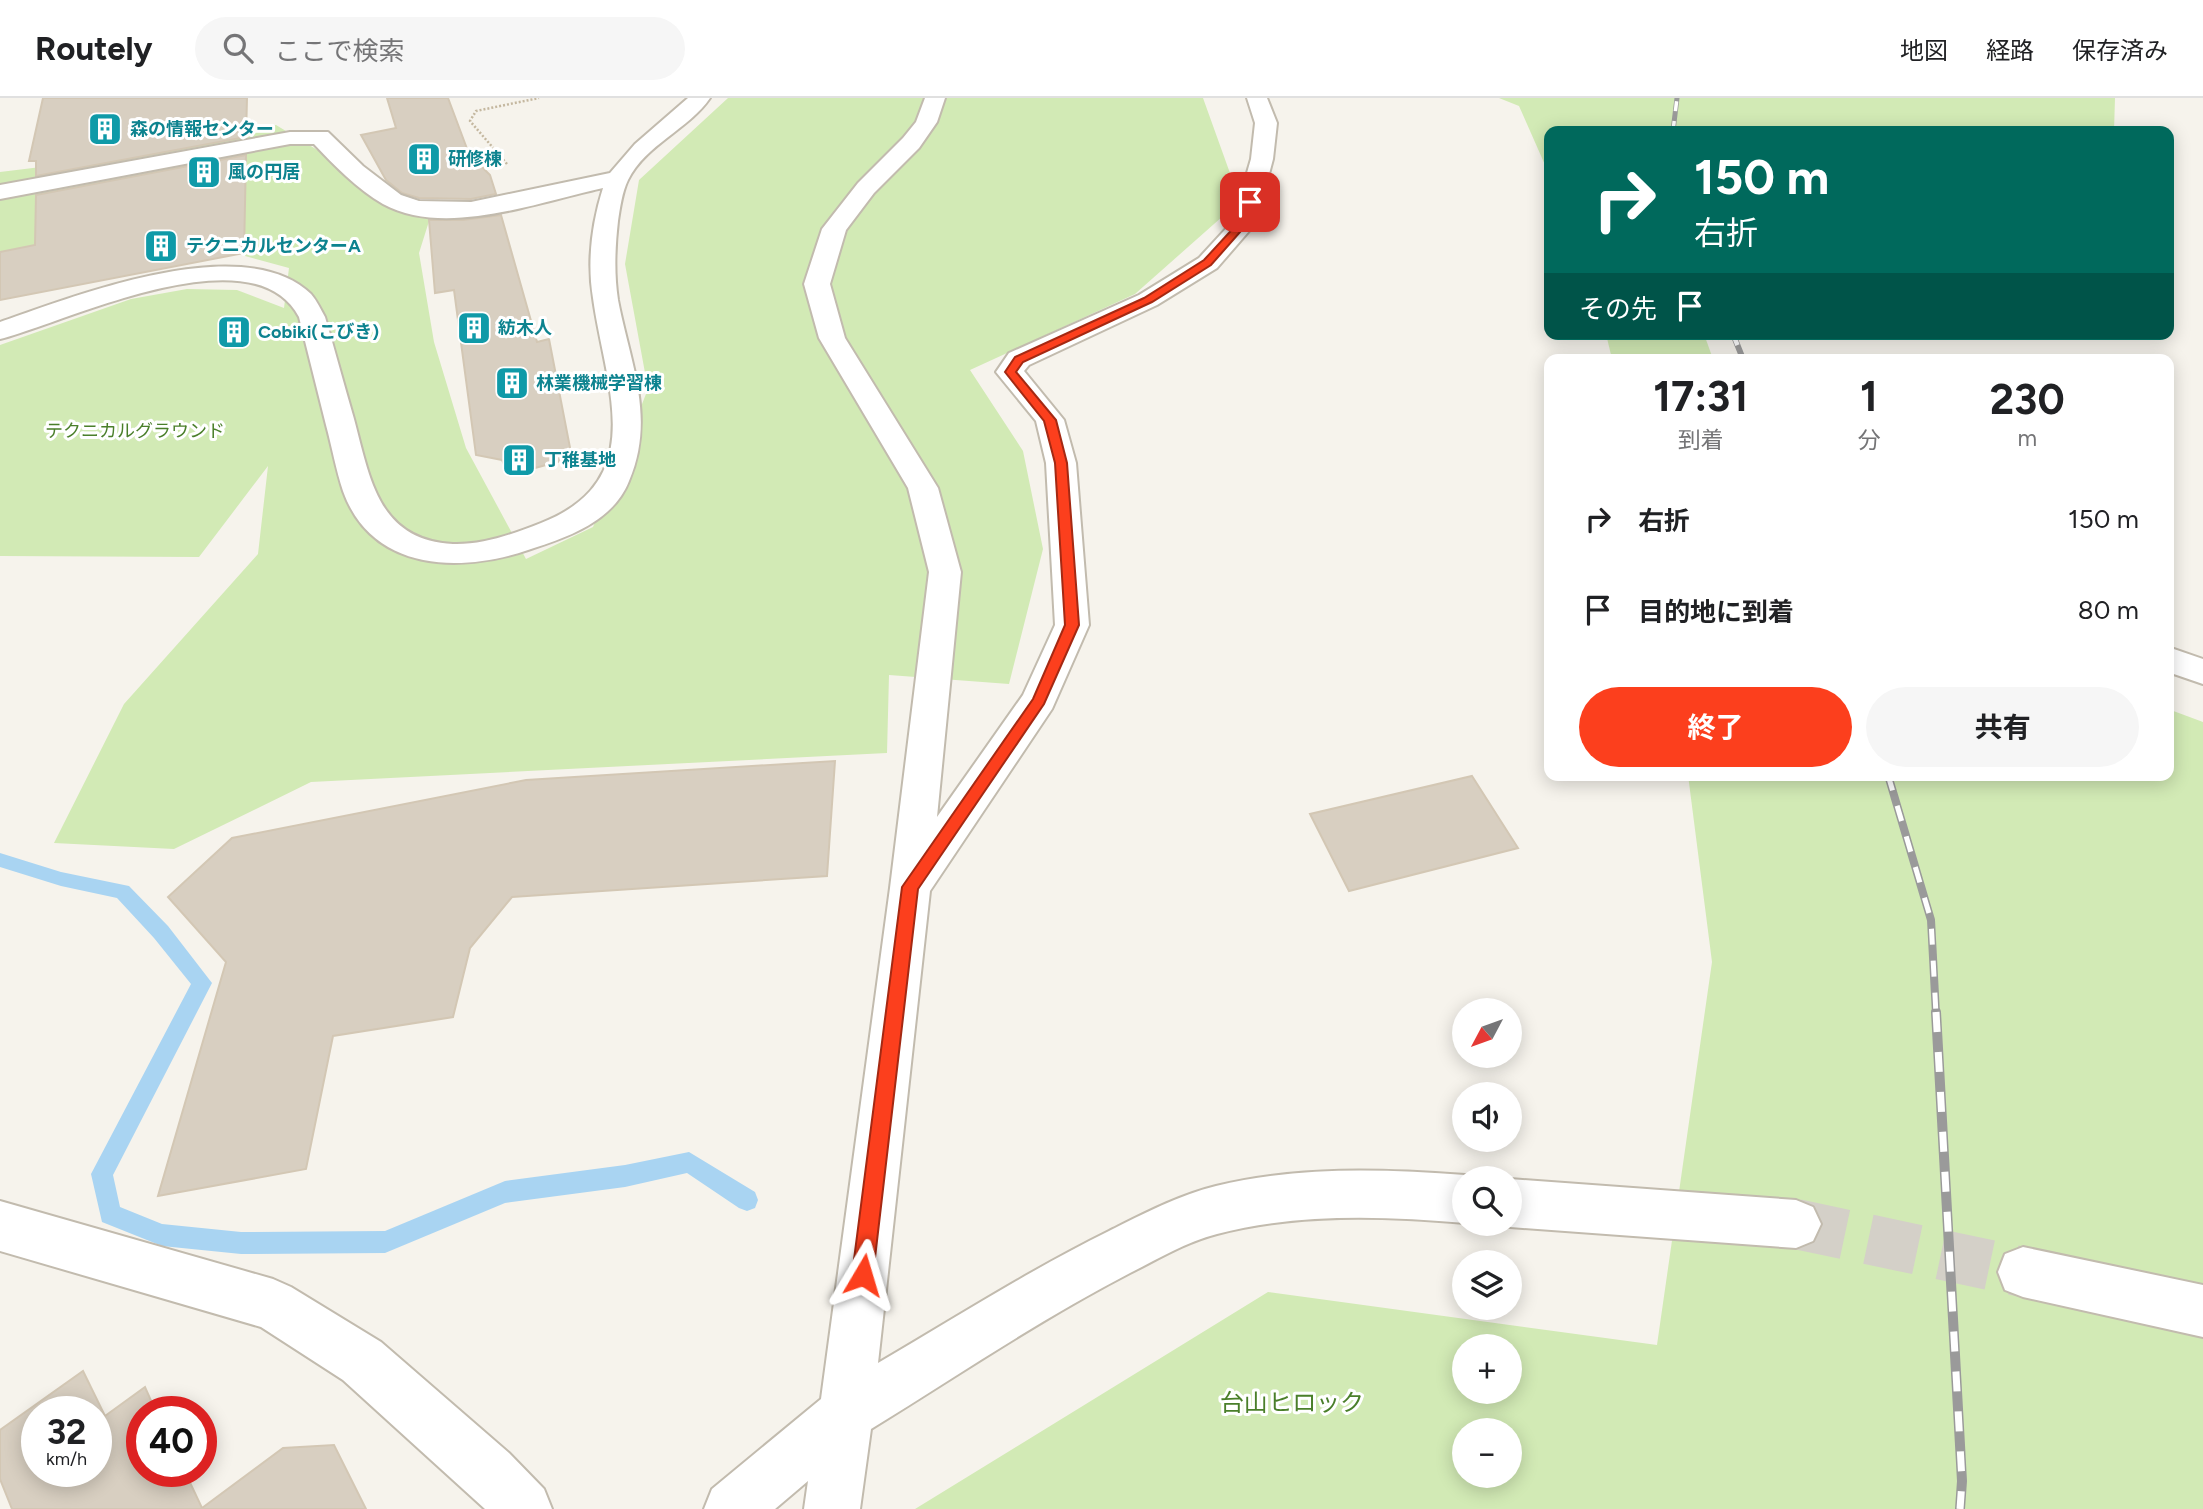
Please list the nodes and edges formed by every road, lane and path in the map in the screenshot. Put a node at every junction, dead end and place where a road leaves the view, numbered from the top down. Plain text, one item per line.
1 (539, 98) edge
2 (700, 98) edge
3 (934, 98) edge
4 (1257, 98) edge
5 (617, 178) junction
6 (0, 192) edge
7 (526, 198) junction
8 (0, 331) edge
9 (2174, 661) edge
10 (2203, 672) edge
11 (910, 887) junction
12 (1452, 1198) edge
13 (1522, 1204) edge
14 (1796, 1224) tunnel mouth
15 (0, 1226) edge
16 (2023, 1272) tunnel mouth
17 (2203, 1311) edge
18 (846, 1413) junction
19 (524, 1509) edge
20 (732, 1509) edge
21 (832, 1509) edge

1 - 7 path
2 - 5 street
3 - 11 street
4 - 11 street
5 - 7 street
5 - 8 street
6 - 7 street
9 - 10 street
11 - 18 street
12 - 18 street
13 - 14 street
15 - 19 street
16 - 17 street
18 - 20 street
18 - 21 street

